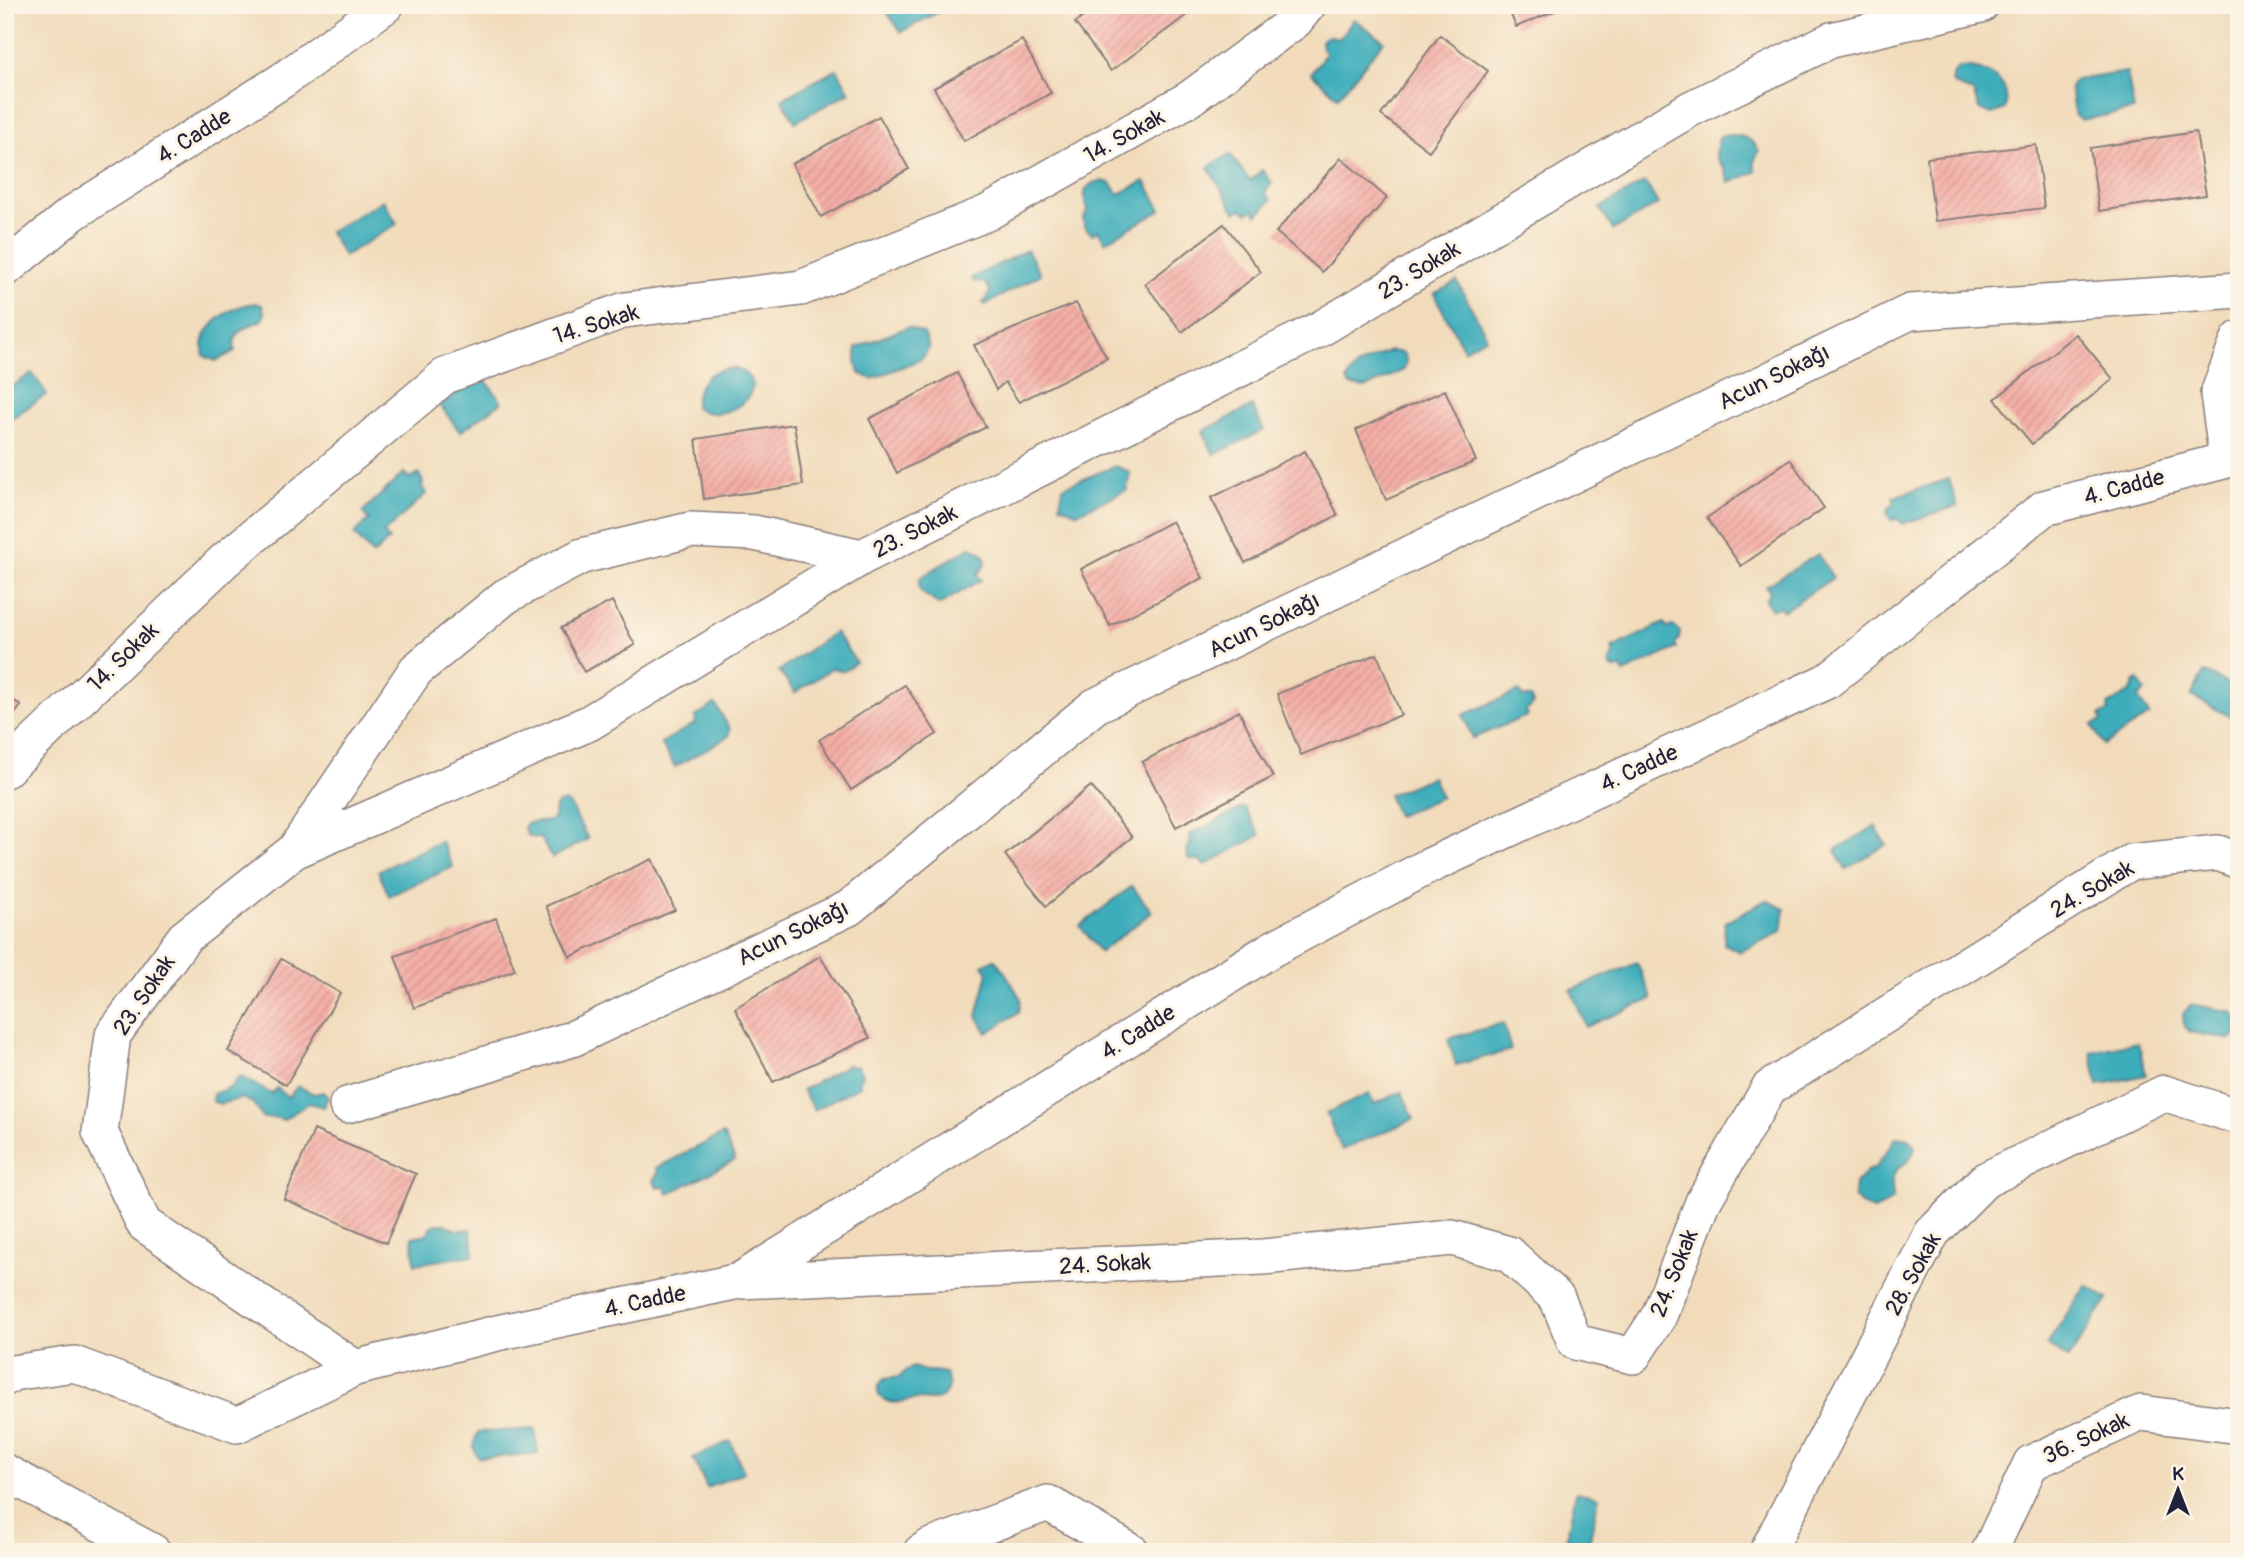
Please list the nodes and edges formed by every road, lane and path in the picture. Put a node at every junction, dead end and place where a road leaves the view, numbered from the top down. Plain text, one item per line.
1 (386, 5) edge
2 (1308, 5) edge
3 (1981, 5) edge
4 (5, 269) edge
5 (2239, 290) edge
6 (2239, 339) edge
7 (2235, 466) edge
8 (862, 557) junction
9 (5, 770) edge
10 (294, 851) junction
11 (2239, 861) edge
12 (347, 1105) dead end
13 (2239, 1117) edge
14 (739, 1281) junction
15 (355, 1368) junction
16 (5, 1378) edge
17 (2239, 1426) edge
18 (5, 1472) edge
19 (153, 1552) edge
20 (921, 1552) edge
21 (1132, 1552) edge
22 (1767, 1552) edge
23 (1989, 1552) edge

1 - 4 street, 4. Cadde
2 - 9 street, 14. Sokak
3 - 8 street, 23. Sokak
5 - 12 street, Acun Sokağı
6 - 7 street
7 - 14 street, 4. Cadde
8 - 10 street, 23. Sokak
8 - 10 street, 23. Sokak
10 - 15 street, 23. Sokak
11 - 14 street, 24. Sokak
13 - 22 street, 28. Sokak
14 - 15 street, 4. Cadde
15 - 16 street, 4. Cadde
17 - 23 street, 36. Sokak
18 - 19 street
20 - 21 street

